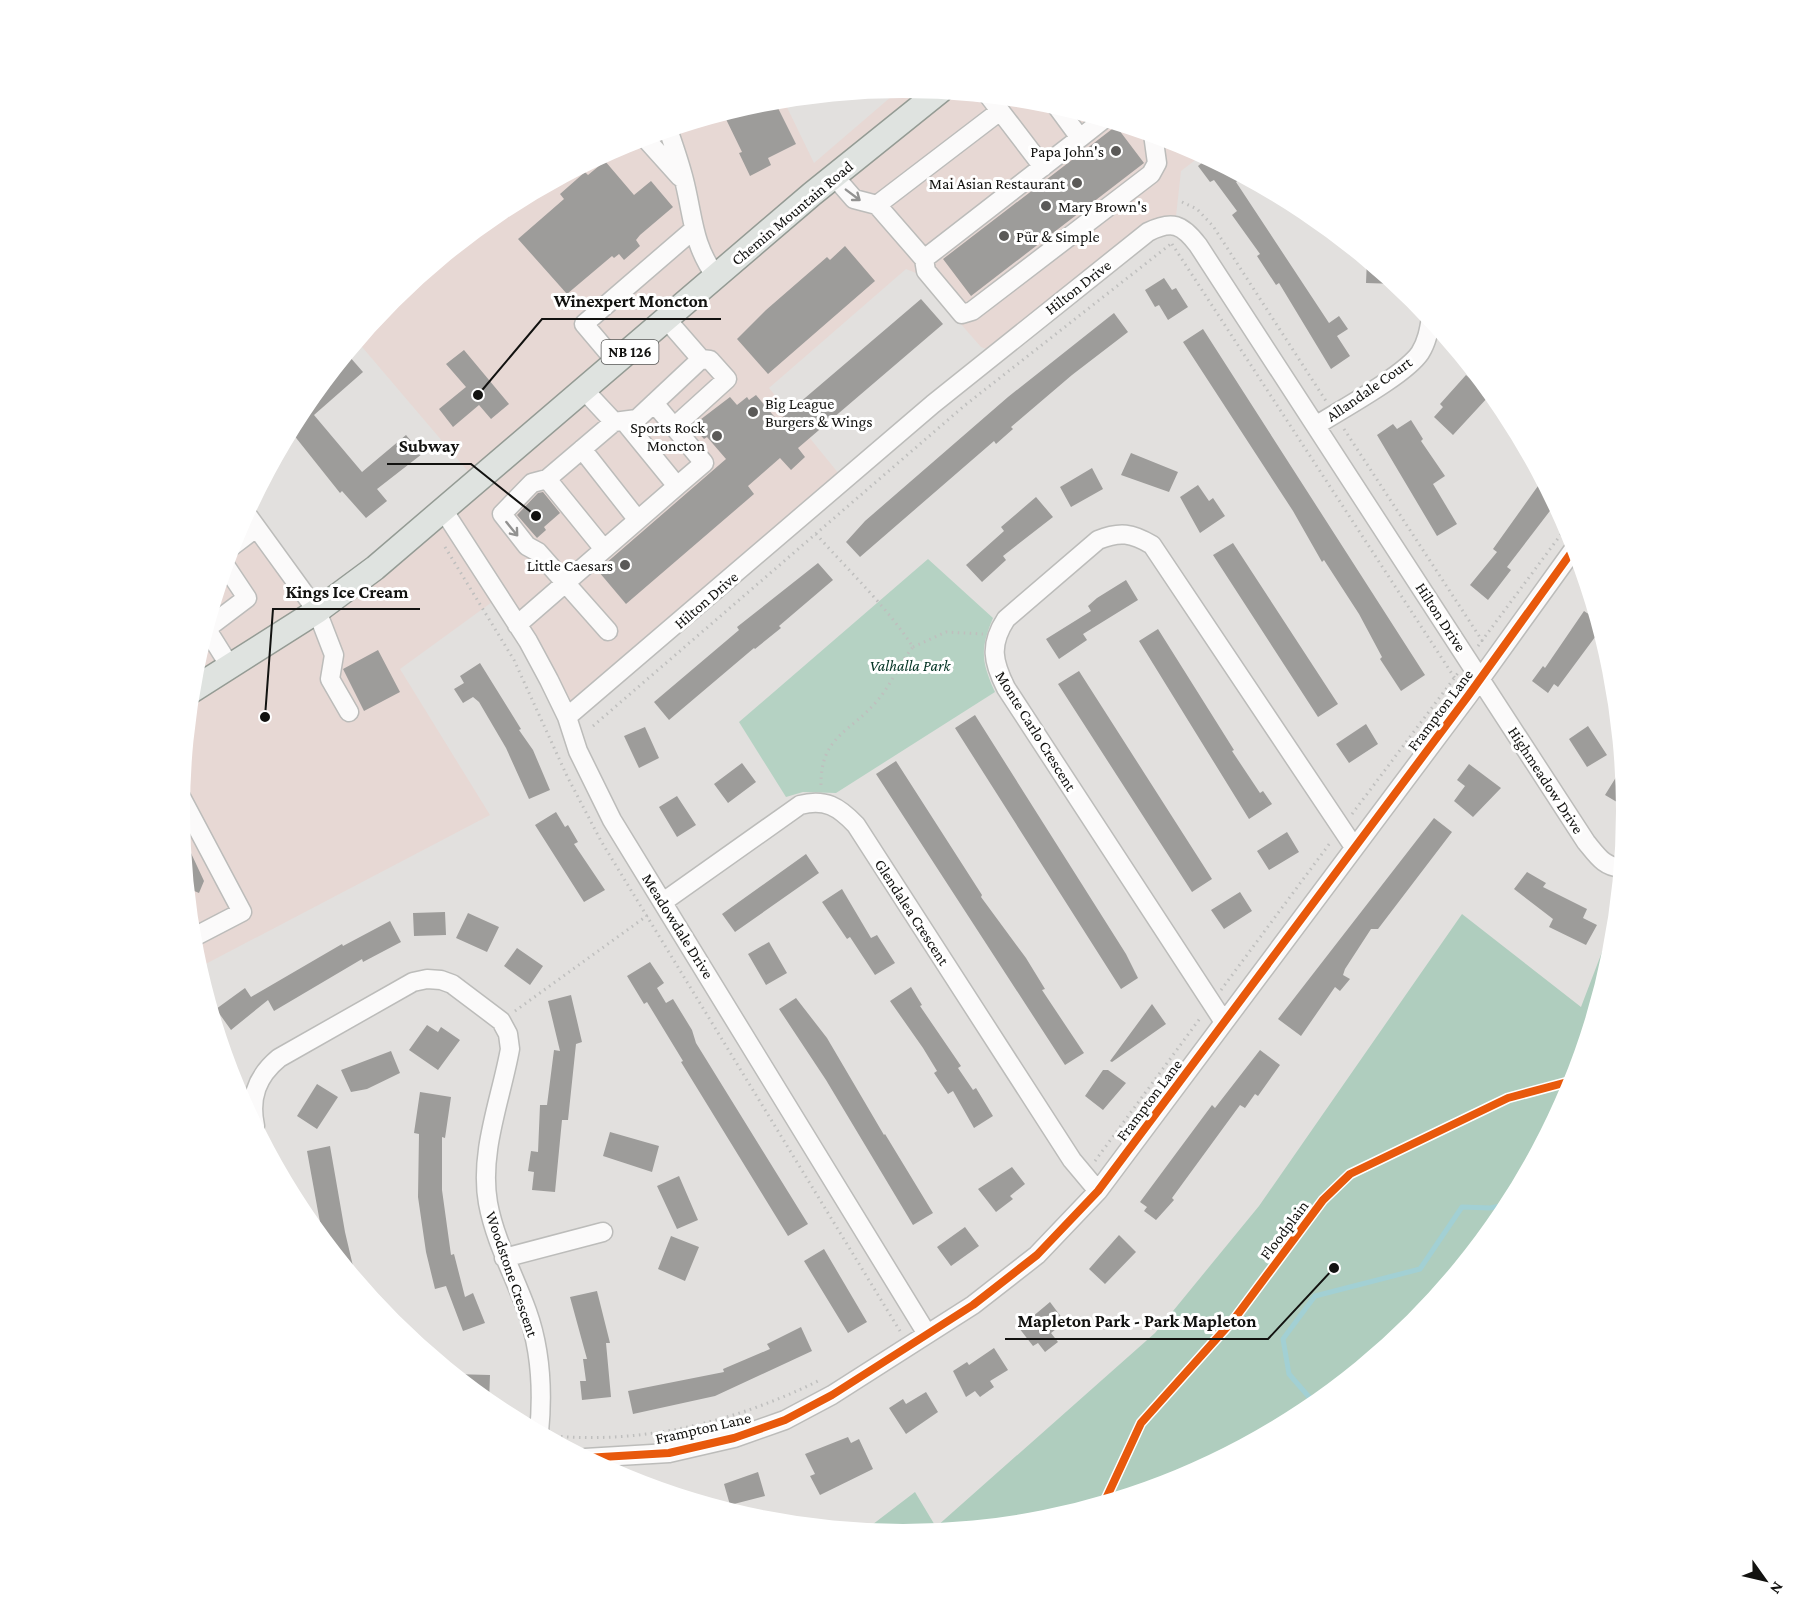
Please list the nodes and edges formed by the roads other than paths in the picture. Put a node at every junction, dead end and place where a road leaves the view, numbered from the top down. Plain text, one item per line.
1 (931, 99) edge
2 (995, 104) edge
3 (1000, 111) junction
4 (1064, 116) edge
5 (1097, 125) edge
6 (670, 136) edge
7 (1080, 138) junction
8 (1154, 143) edge
9 (650, 144) edge
10 (1043, 166) junction
11 (834, 176) junction
12 (685, 182) junction
13 (877, 205) junction
14 (693, 230) junction
15 (924, 260) junction
16 (716, 277) junction
17 (668, 320) junction
18 (1429, 329) edge
19 (701, 359) junction
20 (617, 363) junction
21 (585, 390) junction
22 (654, 403) junction
23 (619, 421) junction
24 (1317, 425) junction
25 (674, 427) junction
26 (582, 449) junction
27 (547, 479) junction
28 (677, 486) junction
29 (444, 511) junction
30 (638, 519) junction
31 (252, 521) edge
32 (603, 548) junction
33 (1569, 555) edge
34 (231, 574) edge
35 (564, 583) junction
36 (317, 610) junction
37 (216, 621) edge
38 (518, 625) junction
39 (608, 631) dead end
40 (212, 637) edge
41 (231, 668) junction
42 (1481, 679) junction
43 (202, 685) edge
44 (349, 712) dead end
45 (567, 717) junction
46 (190, 814) edge
47 (1354, 848) junction
48 (1614, 868) edge
49 (663, 902) junction
50 (201, 933) edge
51 (1224, 1022) junction
52 (254, 1104) edge
53 (1098, 1191) junction
54 (603, 1232) dead end
55 (504, 1258) junction
56 (923, 1327) junction
57 (543, 1427) edge
58 (601, 1457) edge

1 - 11 main road, Chemin Mountain Road / NB 126
2 - 3 street
3 - 10 street
3 - 13 street
4 - 7 street
5 - 7 street
6 - 12 street
7 - 10 street
8 - 15 street
9 - 12 street
10 - 15 street
11 -> 13 street
11 - 16 main road, Chemin Mountain Road / NB 126
12 - 14 street
13 - 15 street
14 - 16 street
14 - 20 street
16 - 17 main road, Chemin Mountain Road / NB 126
17 - 19 street
17 - 20 main road, Chemin Mountain Road / NB 126
18 - 24 street, Allandale Court
19 - 22 street
19 - 25 street
20 - 21 main road, Chemin Mountain Road / NB 126
21 - 23 street
21 - 29 main road, Chemin Mountain Road / NB 126
22 - 23 street
22 - 25 street
23 - 26 street
23 - 28 street
24 - 42 street, Hilton Drive
24 - 45 street, Hilton Drive
25 - 28 street
26 - 27 street
26 - 30 street
27 - 32 street
27 -> 35 street
28 - 30 street
29 - 36 main road, Chemin Mountain Road / NB 126
29 - 38 street, Meadowdale Drive
30 - 32 street
31 - 36 street
32 - 35 street
33 - 42 street, Frampton Lane
34 - 37 street
35 - 38 street
35 - 39 street
36 - 41 main road, Chemin Mountain Road / NB 126
36 - 44 street
38 - 45 street, Meadowdale Drive
40 - 41 street
41 - 43 main road, Chemin Mountain Road / NB 126
42 - 47 street, Frampton Lane
42 - 48 street, Highmeadow Drive
45 - 49 street, Meadowdale Drive
46 - 50 street
47 - 51 street, Frampton Lane
47 - 51 street, Monte Carlo Crescent
49 - 53 street, Glendalea Crescent
49 - 56 street, Meadowdale Drive
51 - 53 street, Frampton Lane
52 - 55 street, Woodstone Crescent
53 - 56 street, Frampton Lane
54 - 55 street
55 - 57 street, Woodstone Crescent
56 - 58 street, Frampton Lane

